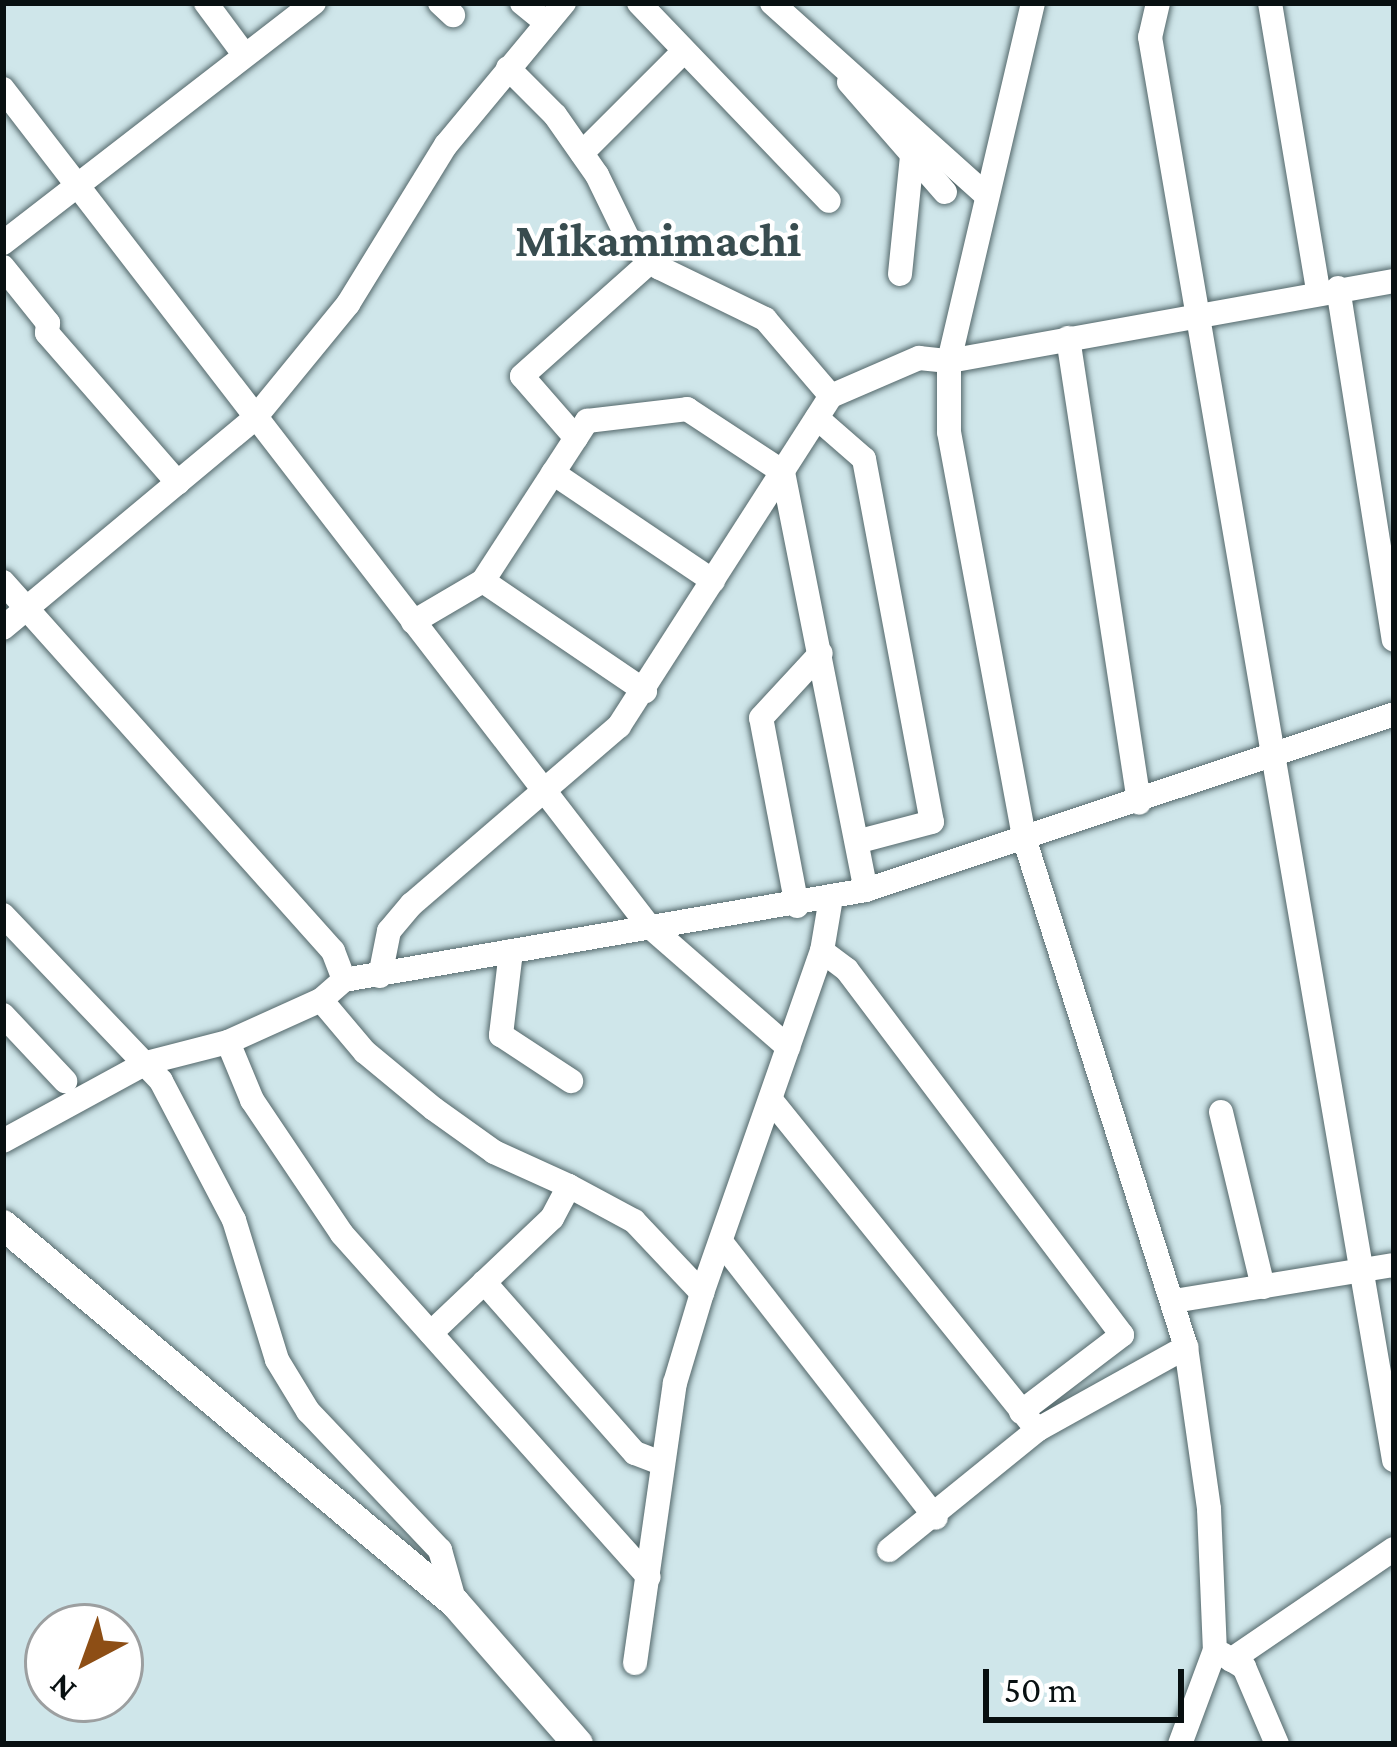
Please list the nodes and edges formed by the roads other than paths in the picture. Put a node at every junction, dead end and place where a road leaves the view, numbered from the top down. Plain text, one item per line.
1 (206, 3) edge
2 (314, 3) edge
3 (522, 3) edge
4 (639, 3) edge
5 (772, 3) edge
6 (1033, 3) edge
7 (1158, 3) edge
8 (1270, 3) edge
9 (555, 13) edge
10 (684, 51) junction
11 (243, 52) junction
12 (508, 68) junction
13 (848, 70) junction
14 (3, 89) edge
15 (582, 153) junction
16 (912, 155) junction
17 (75, 183) junction
18 (945, 192) dead end
19 (986, 196) junction
20 (829, 202) dead end
21 (3, 243) edge
22 (651, 261) junction
23 (3, 266) edge
24 (900, 274) dead end
25 (1394, 281) edge
26 (1328, 290) junction
27 (1203, 314) junction
28 (1068, 338) junction
29 (949, 361) junction
30 (824, 407) junction
31 (254, 419) junction
32 (576, 438) junction
33 (783, 472) junction
34 (553, 473) junction
35 (178, 483) junction
36 (482, 580) junction
37 (713, 581) junction
38 (3, 582) edge
39 (26, 609) junction
40 (413, 622) junction
41 (3, 628) edge
42 (1394, 640) edge
43 (820, 653) junction
44 (645, 691) junction
45 (1394, 715) edge
46 (1273, 758) junction
47 (542, 789) junction
48 (1138, 803) junction
49 (860, 841) junction
50 (1025, 841) junction
51 (866, 890) junction
52 (831, 898) junction
53 (797, 905) junction
54 (3, 915) edge
55 (649, 925) junction
56 (511, 950) junction
57 (822, 951) junction
58 (380, 976) junction
59 (344, 980) junction
60 (321, 1000) junction
61 (3, 1016) edge
62 (228, 1042) junction
63 (788, 1047) junction
64 (146, 1063) junction
65 (65, 1081) dead end
66 (572, 1081) dead end
67 (771, 1100) junction
68 (1221, 1112) dead end
69 (3, 1141) edge
70 (569, 1186) junction
71 (3, 1225) edge
72 (722, 1243) junction
73 (1394, 1265) edge
74 (1360, 1270) junction
75 (484, 1282) junction
76 (1263, 1287) junction
77 (702, 1293) junction
78 (1174, 1301) junction
79 (430, 1333) junction
80 (1186, 1347) junction
81 (1029, 1421) junction
82 (1394, 1460) edge
83 (663, 1464) junction
84 (936, 1518) junction
85 (1394, 1549) edge
86 (889, 1550) dead end
87 (649, 1577) junction
88 (455, 1603) junction
89 (1223, 1655) junction
90 (635, 1664) dead end
91 (578, 1744) edge
92 (1180, 1744) edge
93 (1277, 1744) edge

1 - 11 street
2 - 11 street
3 - 9 street
4 - 10 street
5 - 13 street
6 - 19 street
7 - 27 street
8 - 26 street
9 - 12 street
10 - 15 street
10 - 20 street
11 - 17 street
12 - 15 street
12 - 31 street
13 - 16 street
13 - 19 street
14 - 17 street
15 - 22 street
16 - 18 street
16 - 24 street
17 - 21 street
17 - 31 street
19 - 29 street
22 - 30 street
22 - 32 street
23 - 35 street
25 - 26 street
26 - 27 street
26 - 42 street
27 - 28 street
27 - 46 street
28 - 29 street
28 - 48 street
29 - 30 street
29 - 50 street
30 - 33 street
30 - 49 street
31 - 35 street
31 - 40 street
32 - 33 street
32 - 34 street
33 - 37 street
33 - 43 street
34 - 36 street
34 - 37 street
35 - 39 street
36 - 40 street
36 - 44 street
37 - 44 street
38 - 39 street
39 - 41 street
39 - 59 street
40 - 47 street
43 - 49 street
43 - 53 street
44 - 47 street
45 - 46 street
46 - 48 street
46 - 74 street
47 - 55 street
47 - 58 street
48 - 50 street
49 - 51 street
50 - 51 street
50 - 78 street
51 - 52 street
52 - 53 street
52 - 57 street
53 - 55 street
54 - 64 street
55 - 56 street
55 - 63 street
56 - 58 street
56 - 66 street
57 - 63 street
57 - 81 street
58 - 59 street
59 - 60 street
60 - 62 street
60 - 70 street
61 - 65 street
62 - 64 street
62 - 79 street
63 - 67 street
64 - 69 street
64 - 88 street
67 - 72 street
67 - 81 street
68 - 76 street
70 - 75 street
70 - 77 street
71 - 88 street
72 - 77 street
72 - 84 street
73 - 74 street
74 - 76 street
74 - 82 street
75 - 79 street
75 - 83 street
76 - 78 street
77 - 83 street
78 - 80 street
79 - 87 street
80 - 81 street
80 - 89 street
81 - 84 street
83 - 87 street
84 - 86 street
85 - 89 street
87 - 90 street
88 - 91 street
89 - 92 street
89 - 93 street

